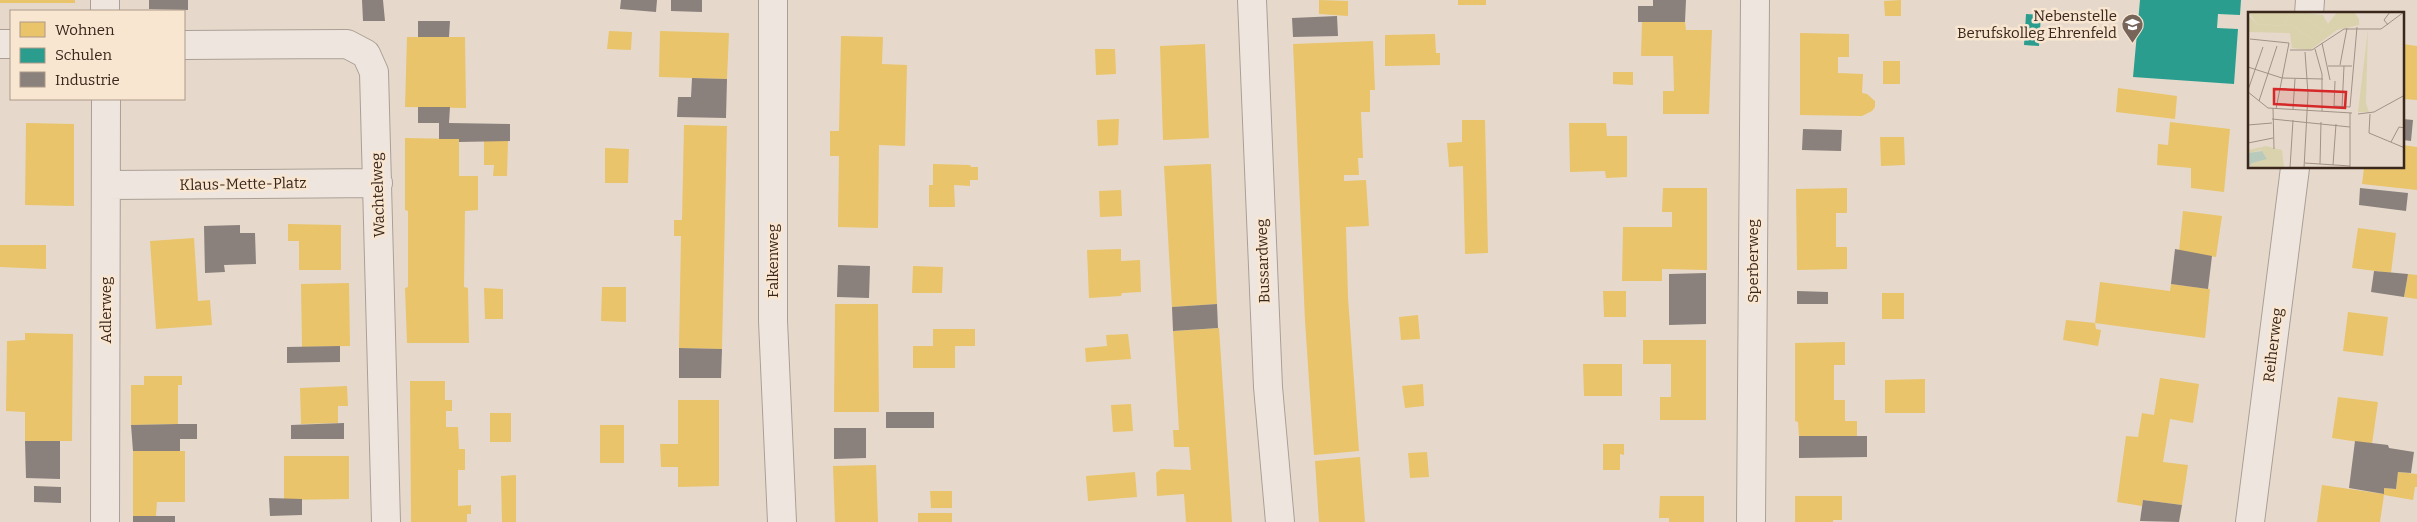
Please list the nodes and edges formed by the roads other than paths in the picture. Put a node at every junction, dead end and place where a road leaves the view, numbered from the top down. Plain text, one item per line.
1 (773, 0) edge
2 (1252, 0) edge
3 (1755, 0) edge
4 (185, 45) edge
5 (106, 100) edge
6 (2295, 169) edge
7 (378, 183) junction
8 (107, 185) junction
9 (105, 522) edge
10 (386, 522) edge
11 (782, 522) edge
12 (1280, 522) edge
13 (1751, 522) edge
14 (2250, 522) edge

1 - 11 street, Falkenweg
2 - 12 street, Bussardweg
3 - 13 street, Sperberweg
4 - 7 street, Wachtelweg
5 - 8 street, Adlerweg
6 - 14 street, Reiherweg
7 - 8 street, Klaus-Mette-Platz
7 - 10 street, Wachtelweg
8 - 9 street, Adlerweg

